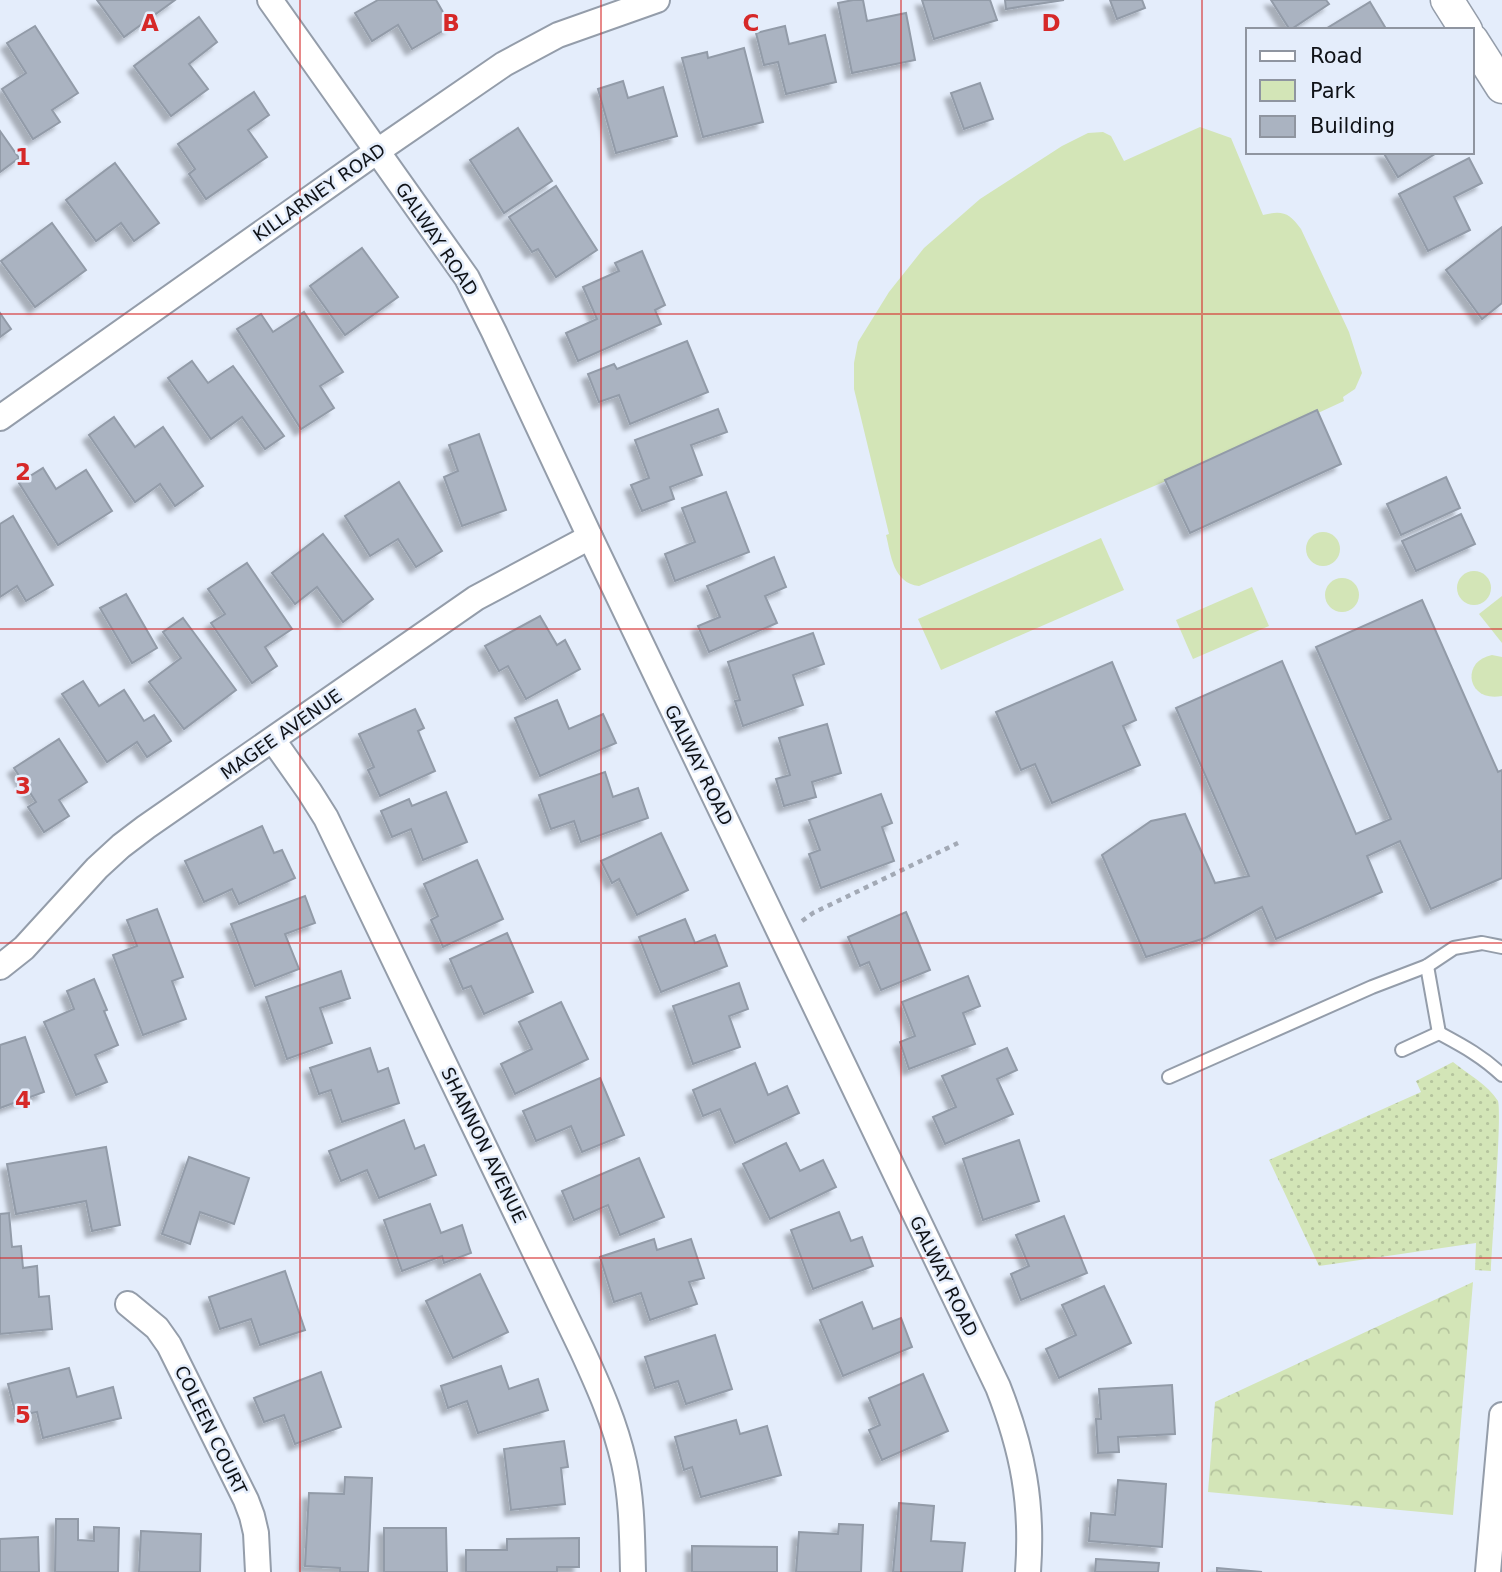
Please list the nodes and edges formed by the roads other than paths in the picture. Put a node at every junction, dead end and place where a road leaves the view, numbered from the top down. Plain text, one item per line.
1 (270, 0) edge
2 (657, 0) edge
3 (1447, 0) edge
4 (1465, 28) edge
5 (1474, 43) edge
6 (1501, 81) edge
7 (376, 152) junction
8 (0, 418) edge
9 (590, 537) junction
10 (273, 740) junction
11 (1502, 947) edge
12 (1427, 966) junction
13 (0, 967) edge
14 (1439, 1033) junction
15 (1402, 1050) dead end
16 (1502, 1074) edge
17 (1169, 1077) dead end
18 (128, 1304) dead end
19 (1502, 1415) edge
20 (258, 1572) edge
21 (633, 1572) edge
22 (1028, 1572) edge
23 (1488, 1572) edge

1 - 7 street, GALWAY ROAD
2 - 7 street, KILLARNEY ROAD
3 - 4 street
5 - 6 street
7 - 8 street, KILLARNEY ROAD
7 - 9 street, GALWAY ROAD
9 - 10 street, MAGEE AVENUE
9 - 22 street, GALWAY ROAD
10 - 13 street, MAGEE AVENUE
10 - 21 street, SHANNON AVENUE
11 - 12 lane
12 - 14 lane
12 - 17 lane
14 - 15 lane
14 - 16 lane
18 - 20 street, COLEEN COURT
19 - 23 street

